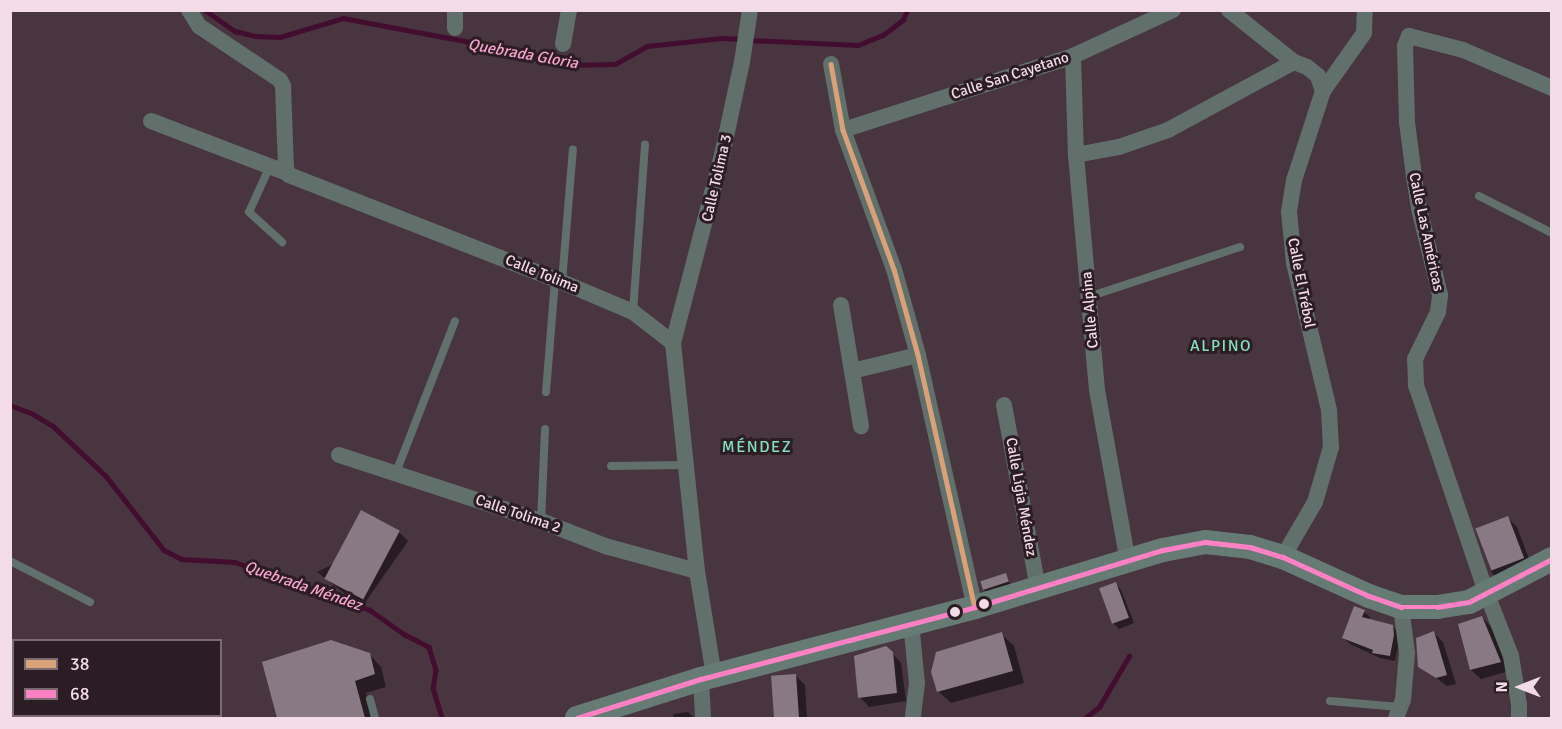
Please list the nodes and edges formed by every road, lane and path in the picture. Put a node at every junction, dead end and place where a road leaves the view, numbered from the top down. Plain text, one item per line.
1 (189, 10) edge
2 (455, 10) edge
3 (569, 10) edge
4 (1173, 10) edge
5 (1229, 10) edge
6 (1365, 10) edge
7 (749, 17) edge
8 (455, 28) dead end
9 (562, 44) dead end
10 (1073, 56) junction
11 (1294, 62) junction
12 (831, 64) dead end
13 (1551, 88) edge
14 (1323, 91) junction
15 (151, 121) dead end
16 (843, 130) junction
17 (645, 144) dead end
18 (573, 149) dead end
19 (1076, 155) junction
20 (269, 168) junction
21 (287, 173) junction
22 (1479, 196) dead end
23 (1551, 233) edge
24 (282, 242) dead end
25 (1240, 246) dead end
26 (558, 280) junction
27 (1088, 297) junction
28 (841, 305) dead end
29 (633, 312) junction
30 (455, 321) dead end
31 (673, 343) junction
32 (918, 355) junction
33 (852, 372) junction
34 (546, 392) dead end
35 (1004, 405) dead end
36 (861, 426) dead end
37 (545, 429) dead end
38 (339, 455) dead end
39 (686, 465) junction
40 (611, 466) dead end
41 (394, 475) junction
42 (541, 521) junction
43 (1283, 557) junction
44 (1551, 559) edge
45 (10, 561) edge
46 (1128, 562) junction
47 (697, 571) junction
48 (1038, 588) junction
49 (1486, 592) junction
50 (90, 602) dead end
51 (975, 607) junction
52 (1401, 607) junction
53 (911, 623) junction
54 (707, 677) junction
55 (370, 699) dead end
56 (1330, 701) dead end
57 (1398, 713) edge
58 (375, 718) edge
59 (577, 718) edge
60 (703, 718) edge
61 (913, 718) edge
62 (1519, 718) edge

1 - 21 street
2 - 8 street
3 - 9 street
4 - 10 street, Calle San Cayetano
5 - 11 street
6 - 14 street, Calle El Trébol
7 - 31 street, Calle Tolima 3
10 - 16 street, Calle San Cayetano
10 - 19 street, Calle Alpina
11 - 14 street
11 - 19 street
12 - 16 street
13 - 49 street, Calle Las Américas
14 - 43 street, Calle El Trébol
15 - 20 street, Calle Tolima
16 - 32 street
17 - 29 lane
18 - 26 lane
19 - 27 street, Calle Alpina
20 - 21 street, Calle Tolima
20 - 24 lane
21 - 26 street, Calle Tolima
22 - 23 lane
25 - 27 lane
26 - 29 street, Calle Tolima
26 - 34 lane
27 - 46 street, Calle Alpina
28 - 33 street
29 - 31 street, Calle Tolima
30 - 41 lane
31 - 39 street
32 - 33 street
32 - 51 street
33 - 36 street
35 - 48 street, Calle Ligia Méndez
37 - 42 lane
38 - 41 street, Calle Tolima 2
39 - 40 lane
39 - 47 street
41 - 42 street, Calle Tolima 2
42 - 47 street, Calle Tolima 2
43 - 46 main road
43 - 52 main road
44 - 49 main road
45 - 50 lane
46 - 48 main road
47 - 54 street
48 - 51 main road
49 - 52 main road
49 - 62 street, Calle Las Américas
51 - 53 main road
52 - 57 street
53 - 54 main road
53 - 61 street
54 - 59 main road
54 - 60 street
55 - 58 lane
56 - 57 lane

